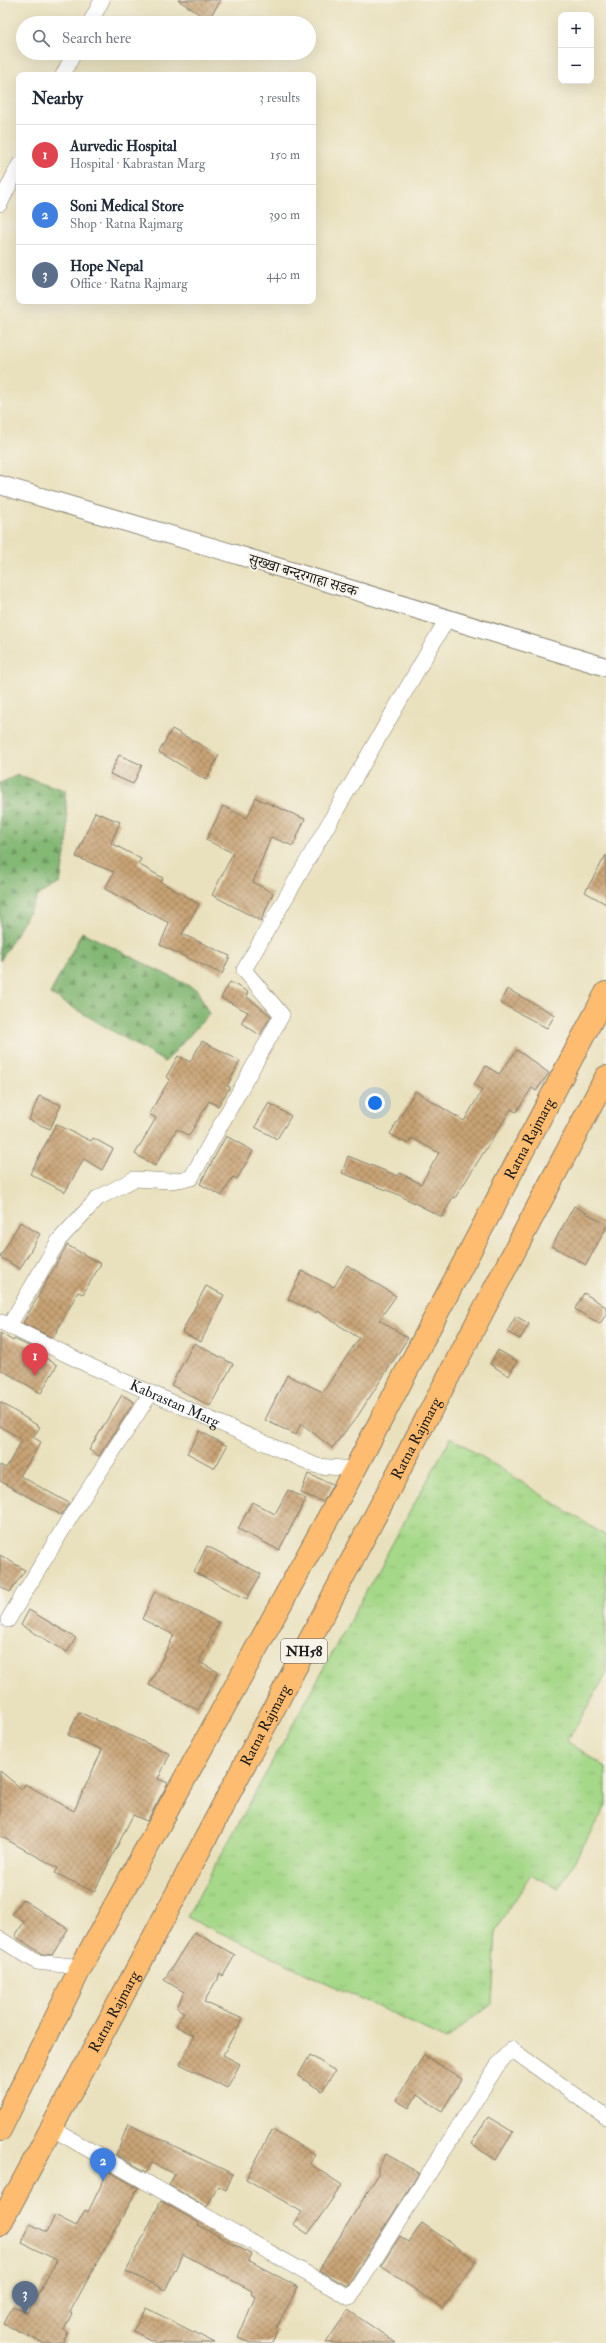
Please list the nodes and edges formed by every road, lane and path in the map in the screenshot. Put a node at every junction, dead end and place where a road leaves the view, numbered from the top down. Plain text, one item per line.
1 (102, 0) edge
2 (94, 16) edge
3 (70, 60) edge
4 (64, 72) edge
5 (16, 172) edge
6 (0, 204) edge
7 (0, 486) edge
8 (447, 619) junction
9 (606, 667) edge
10 (606, 993) edge
11 (606, 1076) edge
12 (5, 1324) edge
13 (151, 1393) junction
14 (355, 1469) junction
15 (8, 1620) dead end
16 (0, 1939) edge
17 (81, 1967) junction
18 (606, 2117) edge
19 (52, 2128) junction
20 (0, 2130) edge
21 (0, 2224) edge

1 - 2 street
3 - 4 street
5 - 6 street
7 - 8 street, सुख्खा बन्दरगाहा सडक
8 - 9 street, सुख्खा बन्दरगाहा सडक
8 - 12 street
10 - 14 highway, Ratna Rajmarg / NH58
11 - 19 highway, Ratna Rajmarg / NH58
12 - 13 street, Kabrastan Marg
13 - 14 street, Kabrastan Marg
13 - 15 street
14 - 17 highway, Ratna Rajmarg / NH58
16 - 17 street
17 - 20 highway, Ratna Rajmarg / NH58
18 - 19 street
19 - 21 highway, Ratna Rajmarg / NH58

